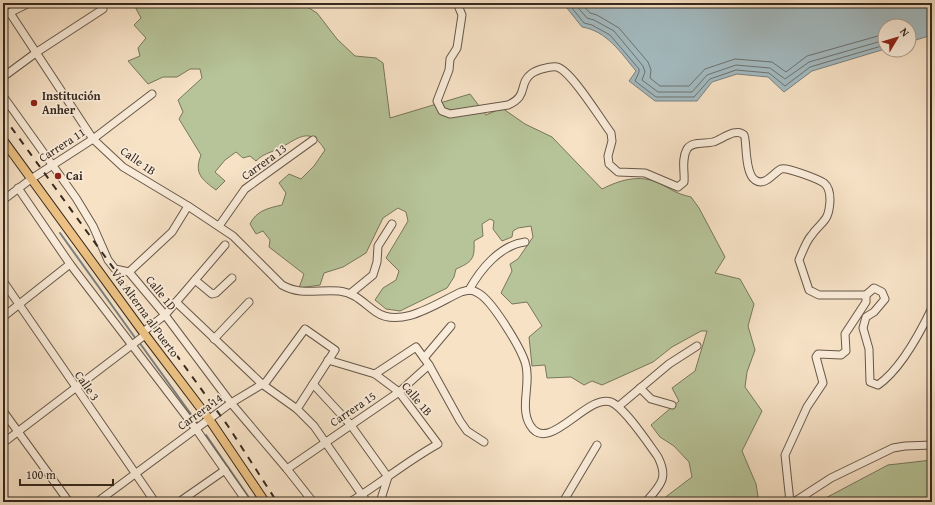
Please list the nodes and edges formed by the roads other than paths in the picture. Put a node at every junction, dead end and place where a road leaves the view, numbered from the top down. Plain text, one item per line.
1 (29, 3) edge
2 (457, 3) edge
3 (103, 9) dead end
4 (10, 12) junction
5 (3, 16) edge
6 (37, 52) junction
7 (3, 77) edge
8 (152, 94) dead end
9 (3, 96) edge
10 (93, 139) junction
11 (3, 140) edge
12 (314, 140) dead end
13 (52, 165) junction
14 (31, 179) junction
15 (18, 188) junction
16 (3, 200) edge
17 (188, 206) junction
18 (392, 224) dead end
19 (219, 226) junction
20 (525, 242) dead end
21 (225, 245) dead end
22 (70, 264) junction
23 (129, 272) junction
24 (232, 278) dead end
25 (195, 280) junction
26 (3, 281) edge
27 (469, 290) junction
28 (351, 293) junction
29 (866, 295) junction
30 (176, 302) junction
31 (249, 302) dead end
32 (19, 304) junction
33 (932, 308) edge
34 (165, 315) junction
35 (3, 317) edge
36 (451, 326) dead end
37 (139, 339) junction
38 (214, 339) junction
39 (697, 346) dead end
40 (424, 358) junction
41 (328, 360) junction
42 (429, 365) junction
43 (375, 374) junction
44 (262, 384) junction
45 (313, 384) junction
46 (75, 388) junction
47 (640, 388) junction
48 (399, 392) junction
49 (231, 403) junction
50 (672, 405) dead end
51 (619, 406) junction
52 (297, 409) junction
53 (3, 411) edge
54 (209, 419) junction
55 (350, 424) junction
56 (199, 427) junction
57 (19, 432) junction
58 (326, 441) junction
59 (484, 442) dead end
60 (3, 443) edge
61 (597, 445) dead end
62 (932, 446) edge
63 (287, 469) junction
64 (225, 470) junction
65 (136, 474) junction
66 (388, 477) junction
67 (363, 494) junction
68 (245, 500) edge
69 (69, 502) edge
70 (97, 502) edge
71 (155, 502) edge
72 (179, 502) edge
73 (237, 502) edge
74 (265, 502) edge
75 (313, 502) edge
76 (350, 502) edge
77 (367, 502) edge
78 (380, 502) edge
79 (563, 502) edge
80 (646, 502) edge
81 (790, 502) edge
82 (794, 502) edge

1 - 4 street
2 - 29 street
3 - 6 street
4 - 5 street
4 - 6 street, Calle 1B
6 - 7 street
6 - 10 street, Calle 1B
8 - 10 street, Carrera 11
9 - 13 street, Calle 1D
10 - 13 street, Carrera 11
10 - 17 street, Calle 1B
11 - 14 main road, Vía Alterna al Puerto
12 - 19 street, Carrera 13
13 - 14 street, Carrera 11
13 - 23 street, Calle 1D
14 - 15 street, Carrera 11
14 - 37 main road, Vía Alterna al Puerto
15 - 16 street, Carrera 11
15 - 22 street
17 - 19 street, Calle 1B
17 - 23 street
18 - 28 street
19 - 28 street, Calle 1B
20 - 27 street
21 - 25 street
22 - 32 street
22 - 37 street
23 - 34 street, Calle 1D
24 - 25 street
25 - 30 street
26 - 32 street, Calle 3
27 - 28 street
27 - 51 street
29 - 33 street
29 - 81 street
30 - 34 street
30 - 38 street, Calle 1D
31 - 38 street
32 - 35 street
32 - 46 street, Calle 3
34 - 37 street
34 - 49 street, Calle 1D
36 - 40 street
37 - 46 street
37 - 54 main road, Vía Alterna al Puerto
37 - 56 street
38 - 44 street, Calle 1D
39 - 47 street
40 - 42 street
40 - 43 street
41 - 43 street, Calle 1B
41 - 44 street, Carrera 14
41 - 45 street
42 - 48 street, Carrera 15
42 - 59 street
43 - 48 street, Calle 1B
44 - 49 street, Carrera 14
44 - 52 street, Calle 1D
45 - 52 street
45 - 55 street
46 - 57 street
46 - 65 street, Calle 3
47 - 50 street
47 - 51 street
48 - 55 street, Carrera 15
48 - 66 street, Calle 1B
49 - 54 street, Carrera 14
49 - 63 street, Calle 1D
51 - 80 street
52 - 58 street, Calle 1D
53 - 57 street
54 - 56 street, Carrera 14
54 - 74 main road, Vía Alterna al Puerto
55 - 58 street, Carrera 15
55 - 66 street
56 - 64 street
56 - 65 street, Carrera 14
57 - 60 street
57 - 69 street
58 - 63 street, Carrera 15
58 - 67 street, Calle 1D
61 - 79 street
62 - 82 street
63 - 75 street, Calle 1D
64 - 68 street
64 - 72 street
65 - 70 street, Carrera 14
65 - 71 street, Calle 3
66 - 67 street
66 - 78 street
67 - 76 street
67 - 77 street, Calle 1D
68 - 73 street

